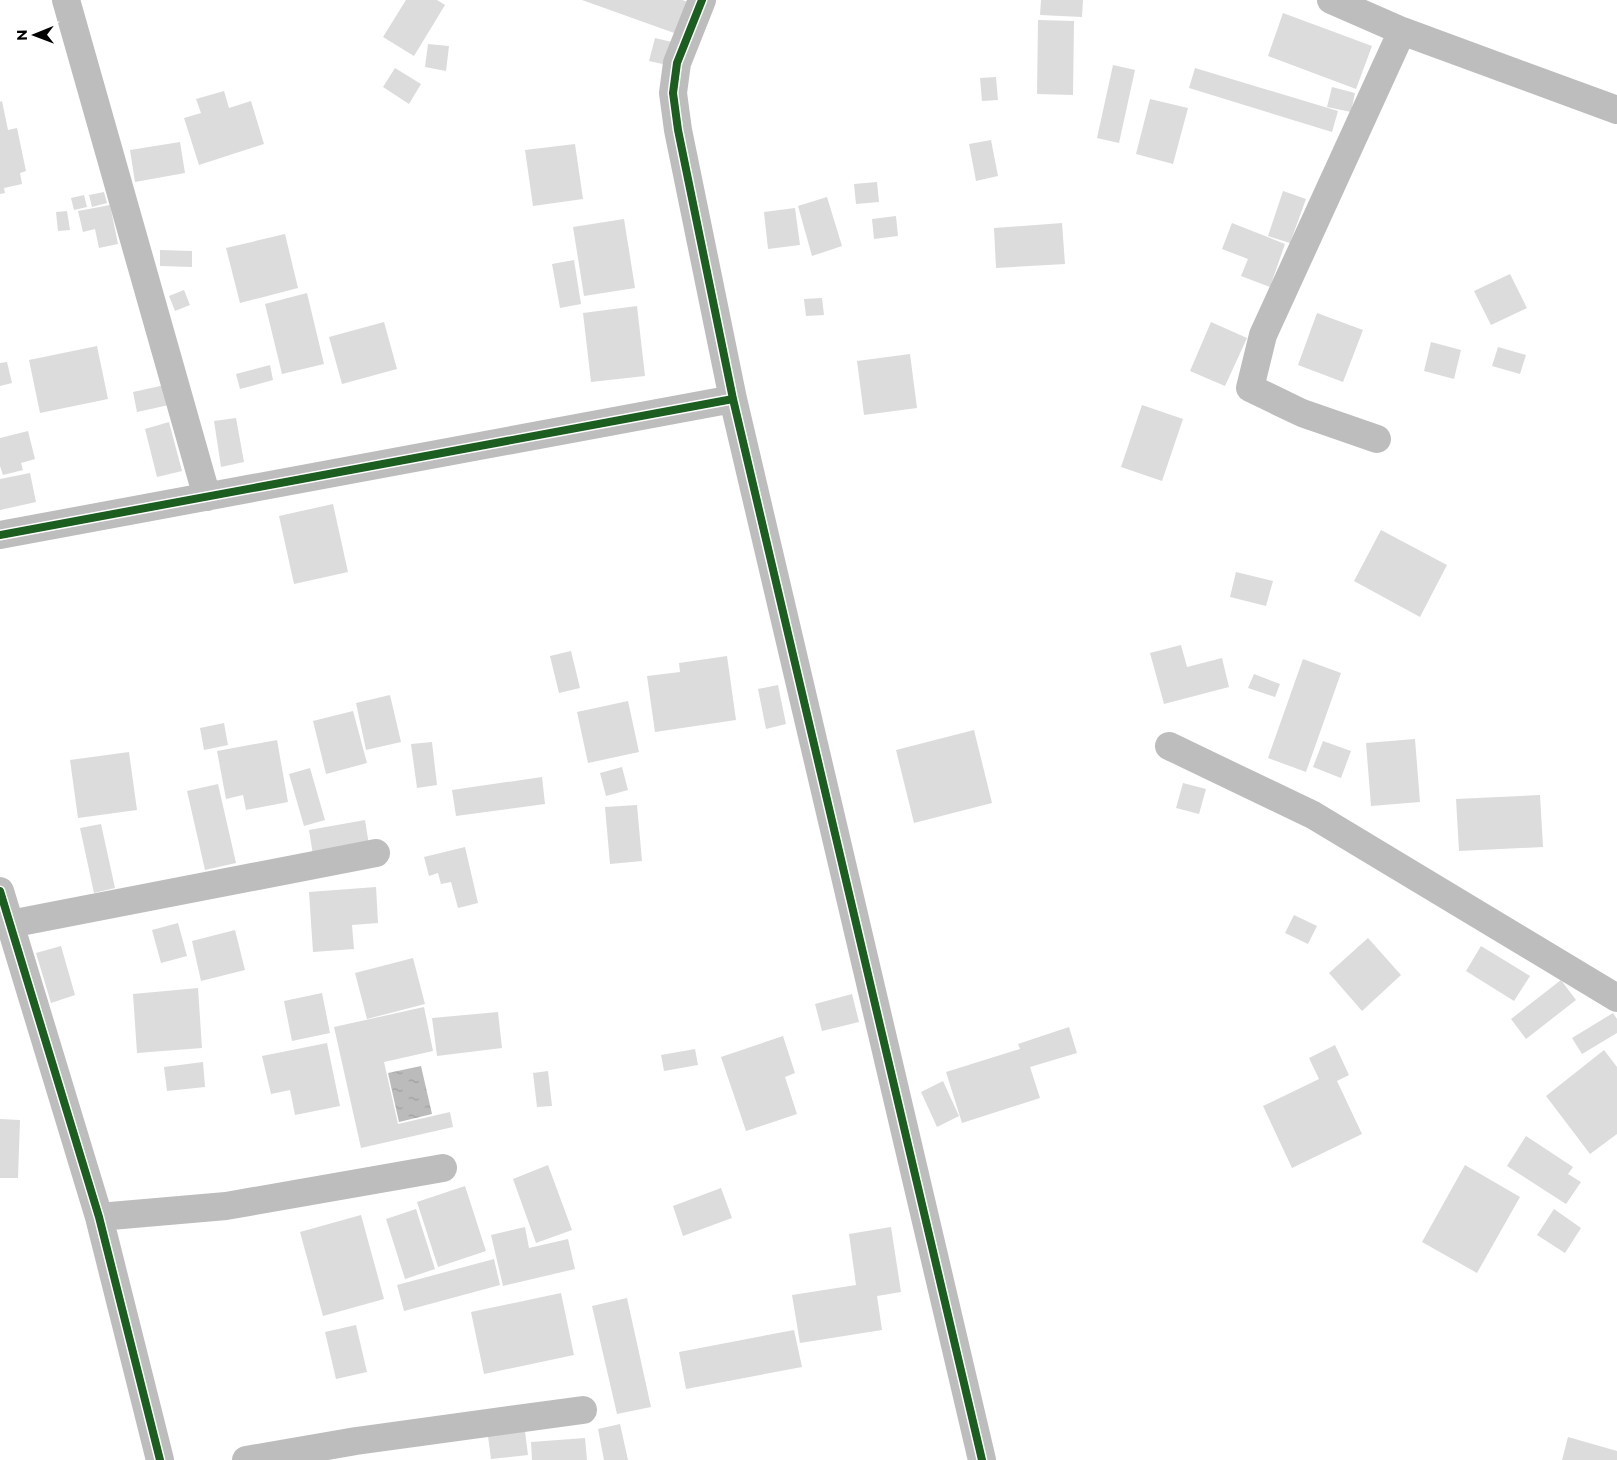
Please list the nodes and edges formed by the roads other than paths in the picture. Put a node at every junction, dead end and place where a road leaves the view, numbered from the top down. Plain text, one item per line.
1 (66, 0) edge
2 (702, 0) edge
3 (1331, 0) edge
4 (1402, 31) junction
5 (1617, 110) edge
6 (734, 399) junction
7 (1377, 439) dead end
8 (207, 497) junction
9 (0, 535) edge
10 (1169, 746) dead end
11 (376, 852) dead end
12 (0, 891) edge
13 (10, 924) junction
14 (1617, 998) edge
15 (443, 1168) dead end
16 (99, 1217) junction
17 (583, 1410) dead end
18 (160, 1460) edge
19 (246, 1460) edge
20 (982, 1460) edge

1 - 8 street
2 - 6 street
3 - 4 street
4 - 5 street
4 - 7 street
6 - 8 street
6 - 20 street
8 - 9 street
10 - 14 street
11 - 13 street
12 - 13 street
13 - 16 street
15 - 16 street
16 - 18 street
17 - 19 street

